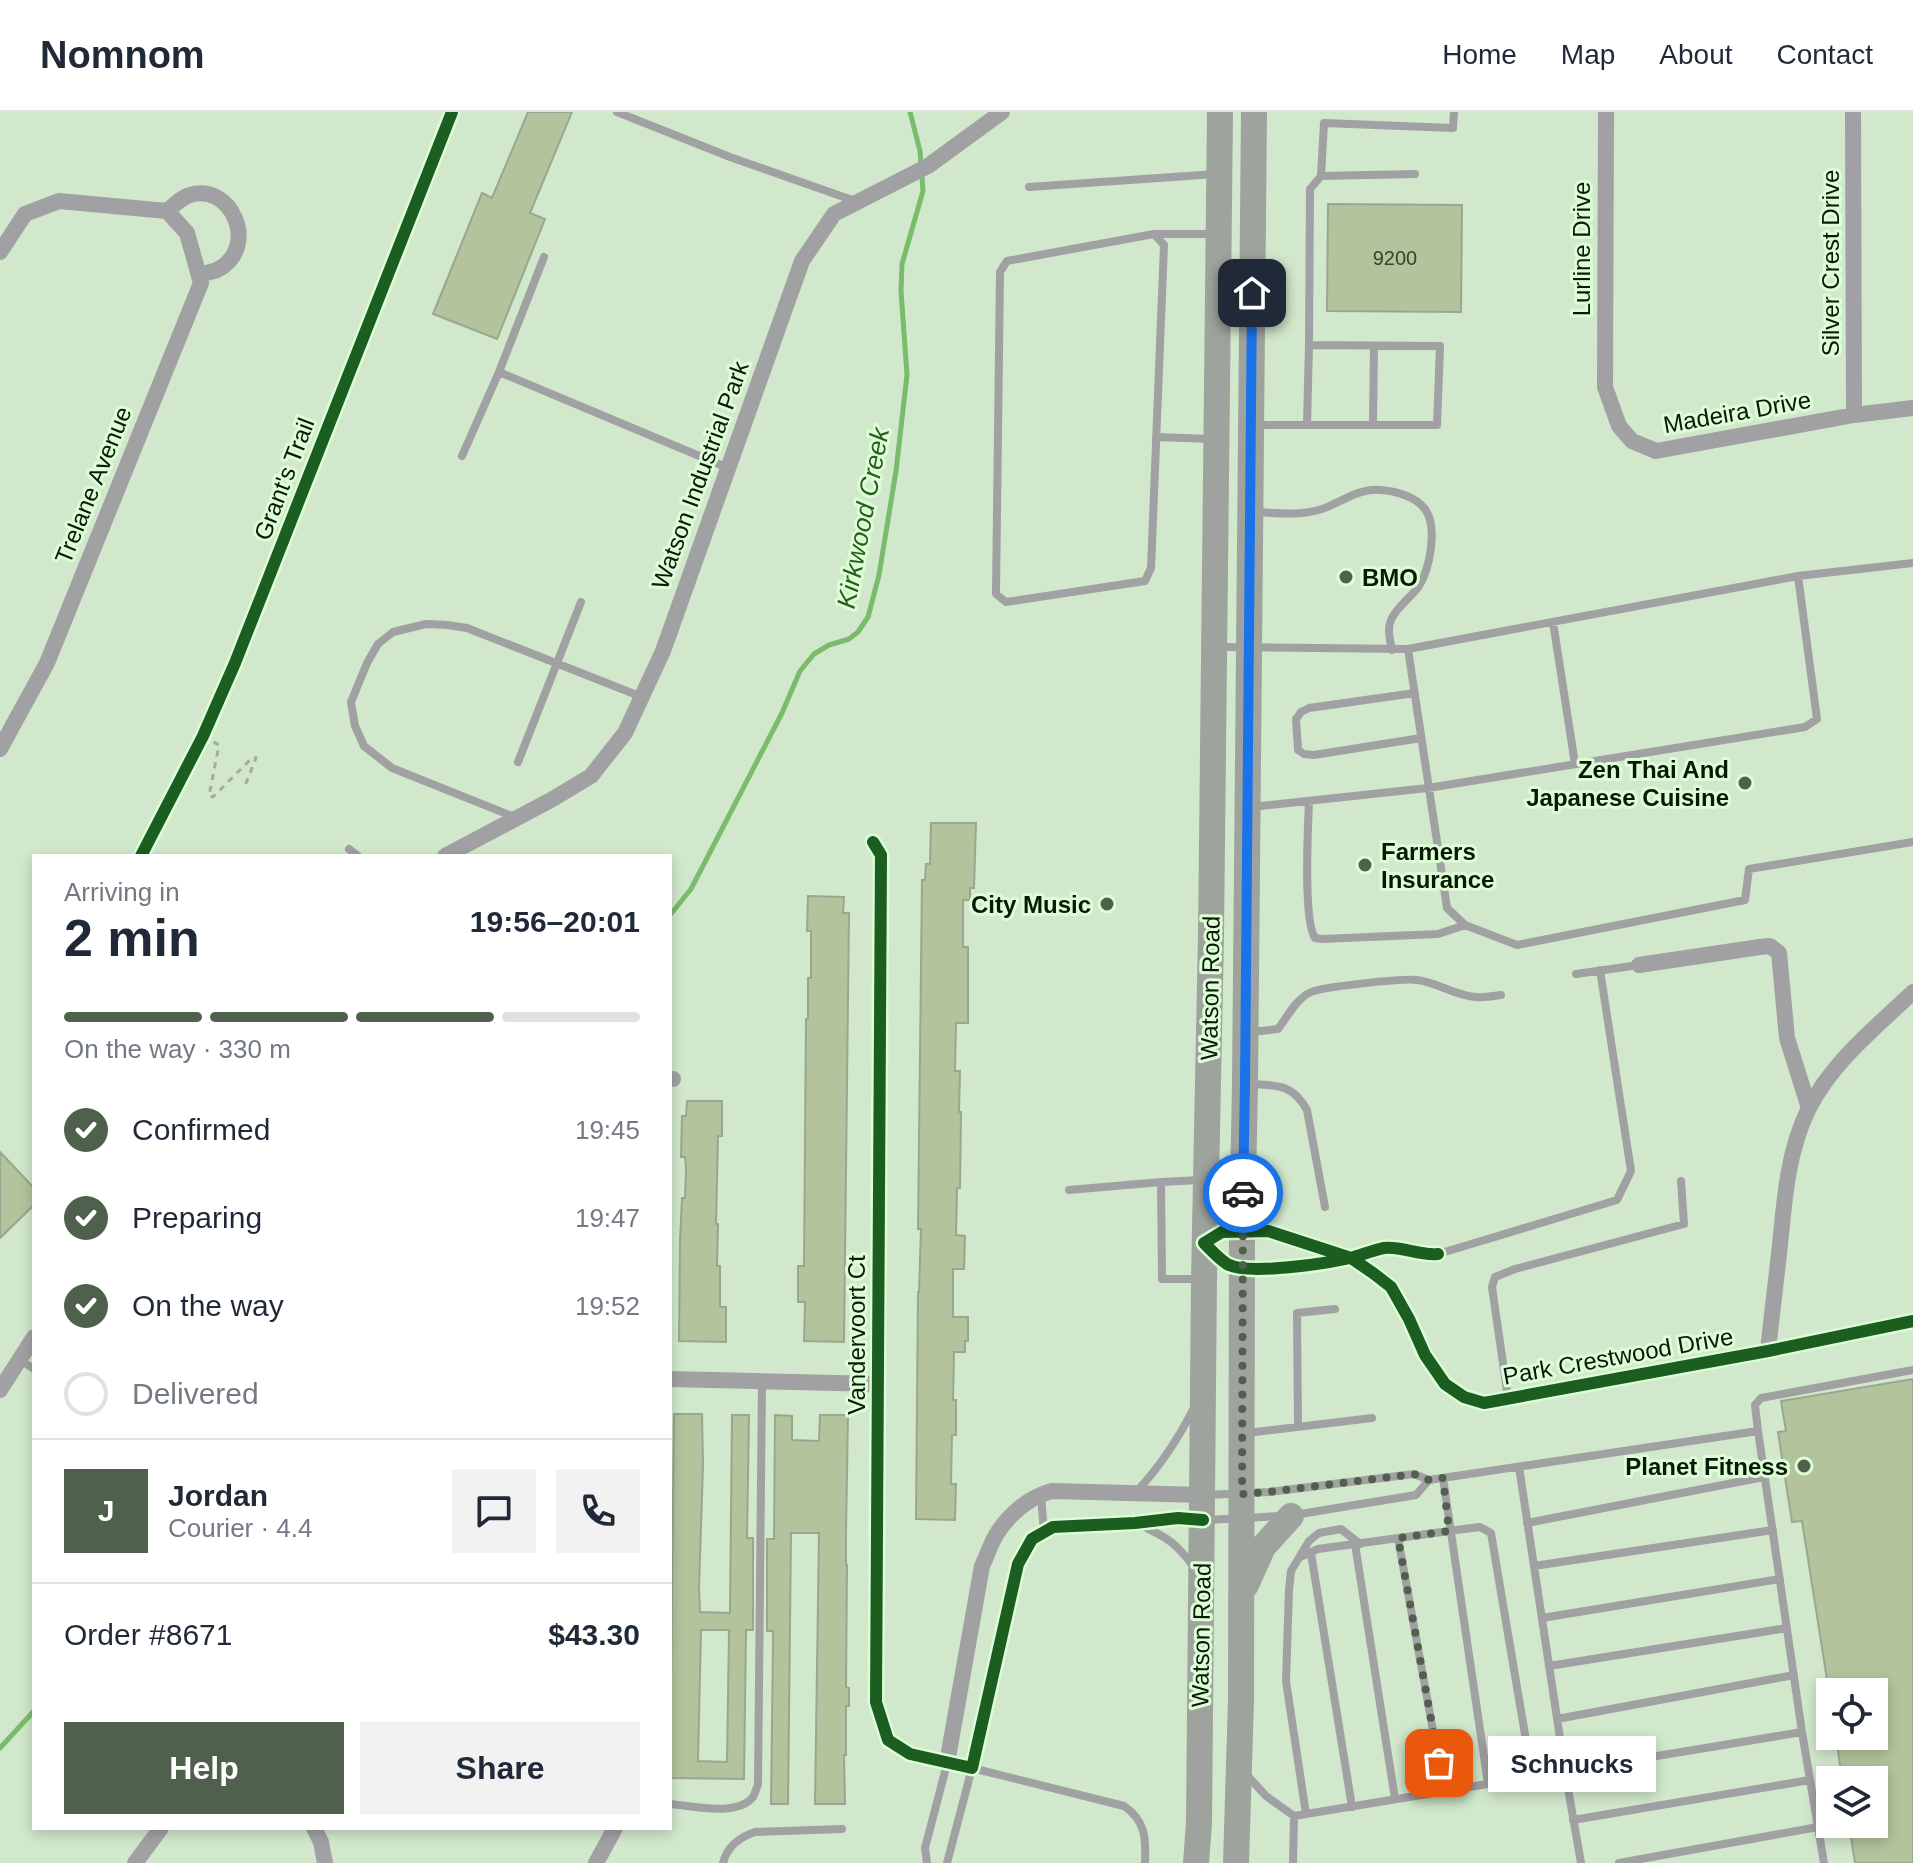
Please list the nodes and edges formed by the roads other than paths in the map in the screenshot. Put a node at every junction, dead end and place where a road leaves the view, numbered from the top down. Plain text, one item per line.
1 (617, 112) edge
2 (1002, 112) edge
3 (1220, 112) edge
4 (1254, 112) edge
5 (1324, 112) edge
6 (1454, 112) edge
7 (1606, 112) edge
8 (1853, 112) edge
9 (1324, 123) junction
10 (1220, 173) junction
11 (1415, 174) dead end
12 (1321, 176) junction
13 (1029, 187) dead end
14 (860, 202) junction
15 (167, 211) junction
16 (1154, 234) junction
17 (1219, 234) junction
18 (0, 252) edge
19 (544, 257) dead end
20 (199, 275) junction
21 (1309, 345) junction
22 (1374, 346) junction
23 (499, 372) junction
24 (1605, 387) joint
25 (1913, 408) edge
26 (1854, 415) junction
27 (1250, 425) junction
28 (1307, 425) junction
29 (1373, 425) junction
30 (1156, 437) junction
31 (1216, 439) junction
32 (462, 456) dead end
33 (728, 468) junction
34 (1249, 512) junction
35 (1913, 563) edge
36 (1798, 576) junction
37 (581, 602) dead end
38 (1553, 622) junction
39 (1214, 647) junction
40 (1248, 648) junction
41 (1408, 649) junction
42 (1392, 650) junction
43 (556, 664) junction
44 (1415, 693) junction
45 (642, 697) junction
46 (1421, 738) junction
47 (0, 749) edge
48 (518, 762) dead end
49 (1575, 764) junction
50 (1428, 788) junction
51 (1309, 801) junction
52 (1247, 807) junction
53 (517, 818) junction
54 (873, 842) dead end
55 (1913, 842) edge
56 (349, 849) dead end
57 (355, 854) edge
58 (449, 854) edge
59 (1465, 925) junction
60 (1639, 965) joint
61 (1600, 970) junction
62 (1576, 974) dead end
63 (1913, 992) edge
64 (1501, 995) dead end
65 (1246, 1032) junction
66 (1245, 1084) junction
67 (1809, 1108) junction
68 (1206, 1180) junction
69 (1681, 1181) dead end
70 (1161, 1182) junction
71 (1069, 1190) dead end
72 (1325, 1207) dead end
73 (1242, 1231) junction
74 (1204, 1243) junction
75 (1438, 1254) joint
76 (1351, 1258) junction
77 (1242, 1269) junction
78 (1204, 1279) junction
79 (1335, 1309) dead end
80 (1913, 1321) edge
81 (1768, 1351) junction
82 (27, 1364) edge
83 (1913, 1370) edge
84 (672, 1379) edge
85 (762, 1381) junction
86 (878, 1384) junction
87 (1203, 1389) junction
88 (0, 1390) edge
89 (1508, 1398) junction
90 (1372, 1418) dead end
91 (1298, 1426) junction
92 (1758, 1431) junction
93 (1242, 1433) junction
94 (1519, 1467) junction
95 (1764, 1477) junction
96 (1443, 1478) junction
97 (1429, 1480) junction
98 (1136, 1492) junction
99 (1041, 1494) junction
100 (1242, 1507) junction
101 (1203, 1508) junction
102 (1291, 1516) junction
103 (1135, 1523) junction
104 (1527, 1523) junction
105 (1773, 1530) junction
106 (1449, 1531) junction
107 (1044, 1533) junction
108 (1398, 1538) junction
109 (1357, 1544) junction
110 (1311, 1553) junction
111 (1300, 1557) junction
112 (1534, 1566) junction
113 (1202, 1577) junction
114 (1780, 1579) junction
115 (1242, 1596) junction
116 (1542, 1618) junction
117 (1787, 1628) junction
118 (1549, 1666) junction
119 (1794, 1675) junction
120 (1557, 1719) junction
121 (1802, 1732) junction
122 (947, 1763) junction
123 (1240, 1767) junction
124 (972, 1768) junction
125 (1565, 1771) junction
126 (1532, 1776) junction
127 (1810, 1780) junction
128 (1488, 1784) junction
129 (1444, 1791) junction
130 (1395, 1799) junction
131 (672, 1804) edge
132 (1352, 1807) junction
133 (1306, 1814) junction
134 (1816, 1815) edge
135 (1294, 1816) junction
136 (1573, 1820) junction
137 (1816, 1827) edge
138 (842, 1829) dead end
139 (160, 1830) edge
140 (315, 1830) edge
141 (614, 1830) edge
142 (1820, 1838) edge
143 (135, 1863) edge
144 (325, 1863) edge
145 (596, 1863) edge
146 (723, 1863) edge
147 (927, 1863) edge
148 (947, 1863) edge
149 (1145, 1863) edge
150 (1196, 1863) edge
151 (1236, 1863) edge
152 (1293, 1863) edge
153 (1581, 1863) edge
154 (1619, 1863) edge
155 (1824, 1863) edge

1 - 14 lane
2 - 14 street, Watson Industrial Park
3 - 10 main road, Watson Road
4 - 27 main road, Watson Road
5 - 9 lane
6 - 9 lane
7 - 24 street, Lurline Drive
8 - 26 street, Silver Crest Drive
9 - 12 lane
10 - 13 lane
10 - 17 main road, Watson Road
11 - 12 lane
12 - 21 lane
14 - 33 street, Watson Industrial Park
15 - 18 street
15 - 20 street
15 - 20 street
16 - 17 lane
16 - 30 lane
16 - 30 lane
17 - 31 main road, Watson Road
19 - 23 lane
20 - 47 street, Trelane Avenue
21 - 22 lane
21 - 28 lane
22 - 29 lane
22 - 29 lane
23 - 32 lane
23 - 33 lane
24 - 26 street, Madeira Drive
25 - 26 street, Madeira Drive
27 - 28 lane
27 - 34 main road, Watson Road
28 - 29 lane
30 - 31 lane
31 - 39 main road, Watson Road
33 - 45 street, Watson Industrial Park
34 - 40 main road, Watson Road
34 - 42 lane
35 - 36 lane
36 - 38 lane
36 - 49 lane
37 - 43 lane
38 - 41 lane
38 - 49 lane
39 - 40 lane
39 - 68 main road, Watson Road
40 - 42 lane
40 - 52 main road, Watson Road
41 - 42 lane
41 - 44 lane
43 - 45 lane
43 - 48 lane
43 - 53 lane
44 - 46 lane
44 - 46 lane
45 - 53 street, Watson Industrial Park
46 - 50 lane
49 - 50 lane
50 - 51 lane
50 - 59 lane
51 - 52 lane
51 - 59 lane
52 - 65 main road, Watson Road
53 - 58 street, Watson Industrial Park
54 - 86 street, Vandervoort Ct
55 - 59 lane
56 - 57 lane
60 - 61 lane
60 - 67 street
61 - 62 lane
61 - 75 lane
63 - 67 street
64 - 65 lane
65 - 66 main road, Watson Road
66 - 72 lane
66 - 73 main road, Watson Road
67 - 81 street
68 - 70 lane
68 - 74 main road, Watson Road
69 - 89 lane
70 - 71 lane
70 - 78 lane
73 - 74 street, Park Crestwood Drive
73 - 76 street, Park Crestwood Drive
73 - 77 main road, Watson Road
74 - 77 street
74 - 78 main road, Watson Road
75 - 76 street
76 - 77 street
76 - 89 street, Park Crestwood Drive
77 - 93 main road, Watson Road
78 - 87 main road, Watson Road
79 - 91 lane
80 - 81 street, Park Crestwood Drive
81 - 89 street, Park Crestwood Drive
82 - 88 street
83 - 92 lane
84 - 85 street
85 - 86 street
85 - 131 lane
86 - 122 street, Vandervoort Ct
87 - 98 lane
87 - 101 main road, Watson Road
90 - 91 lane
91 - 93 lane
92 - 94 lane
92 - 95 lane
93 - 100 main road, Watson Road
94 - 96 lane
94 - 104 lane
95 - 104 lane
95 - 105 lane
96 - 97 lane
96 - 106 lane
97 - 100 lane
97 - 102 lane
98 - 99 street
98 - 101 street
99 - 107 lane
99 - 122 street
100 - 101 lane
100 - 101 lane
100 - 102 lane
100 - 115 main road, Watson Road
101 - 103 street
101 - 113 main road, Watson Road
102 - 115 main road
103 - 107 street
103 - 113 lane
104 - 112 lane
105 - 112 lane
105 - 114 lane
106 - 108 lane
106 - 126 lane
106 - 128 lane
107 - 124 street
108 - 109 lane
108 - 129 lane
109 - 110 lane
109 - 111 lane
109 - 130 lane
110 - 111 lane
110 - 132 lane
111 - 133 lane
112 - 116 lane
113 - 150 main road, Watson Road
114 - 116 lane
114 - 117 lane
115 - 123 main road, Watson Road
116 - 118 lane
117 - 118 lane
117 - 119 lane
118 - 120 lane
119 - 120 lane
119 - 121 lane
120 - 125 lane
121 - 125 lane
121 - 127 lane
122 - 124 street, Vandervoort Ct
122 - 147 lane
123 - 135 lane
123 - 151 main road, Watson Road
124 - 148 lane
124 - 149 lane
125 - 126 lane
125 - 136 lane
126 - 128 lane
127 - 134 lane
127 - 136 lane
128 - 129 lane
129 - 130 lane
130 - 132 lane
132 - 133 lane
133 - 135 lane
135 - 152 lane
136 - 153 lane
137 - 154 lane
138 - 146 lane
139 - 143 street
140 - 144 street
141 - 145 street
142 - 155 lane

